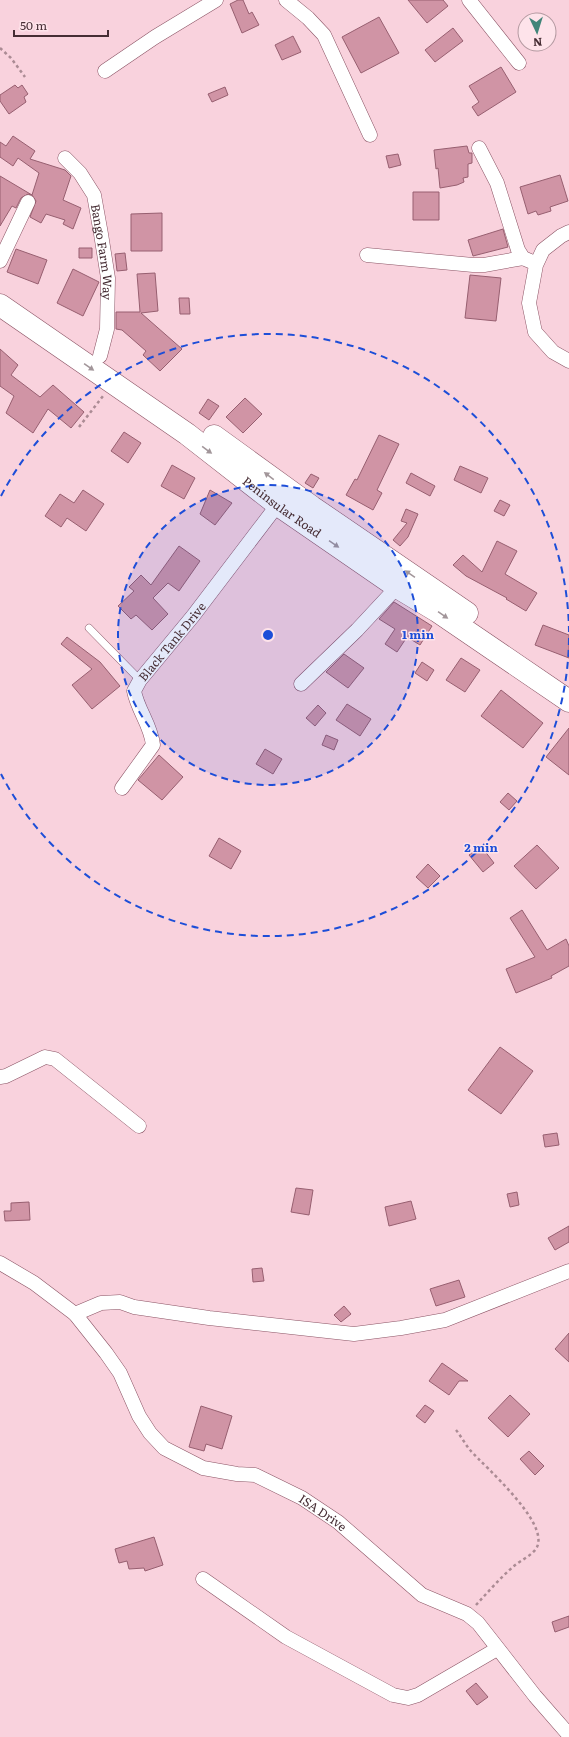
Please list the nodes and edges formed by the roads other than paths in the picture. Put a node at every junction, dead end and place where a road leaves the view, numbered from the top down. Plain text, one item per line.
1 (216, 0) edge
2 (286, 0) edge
3 (469, 0) edge
4 (519, 63) dead end
5 (105, 71) dead end
6 (370, 134) dead end
7 (479, 148) dead end
8 (65, 158) dead end
9 (28, 202) dead end
10 (569, 232) edge
11 (367, 255) dead end
12 (524, 258) junction
13 (0, 261) edge
14 (536, 265) junction
15 (1, 303) edge
16 (100, 356) junction
17 (569, 361) edge
18 (283, 498) junction
19 (397, 587) junction
20 (89, 628) dead end
21 (140, 680) junction
22 (569, 683) edge
23 (301, 684) dead end
24 (569, 701) edge
25 (122, 788) dead end
26 (0, 1077) edge
27 (139, 1126) dead end
28 (0, 1263) edge
29 (569, 1271) edge
30 (75, 1314) junction
31 (203, 1579) dead end
32 (497, 1648) junction
33 (569, 1735) edge

1 - 5 street
2 - 6 street
3 - 4 street
7 - 12 street
8 - 16 street, Bango Farm Way
9 - 13 street
10 - 14 street
11 - 12 street
12 - 14 street
14 - 17 street
15 - 16 main road, Peninsular Road
15 -> 18 main road, Peninsular Road
18 -> 16 main road, Peninsular Road
18 -> 19 main road, Peninsular Road
18 - 21 street, Black Tank Drive
22 -> 18 main road, Peninsular Road
19 - 23 street
19 -> 24 main road, Peninsular Road
20 - 21 lane
21 - 25 street, Black Tank Drive
26 - 27 street
28 - 30 street, ISA Drive
29 - 30 street
30 - 32 street, ISA Drive
31 - 32 street
32 - 33 street, ISA Drive

